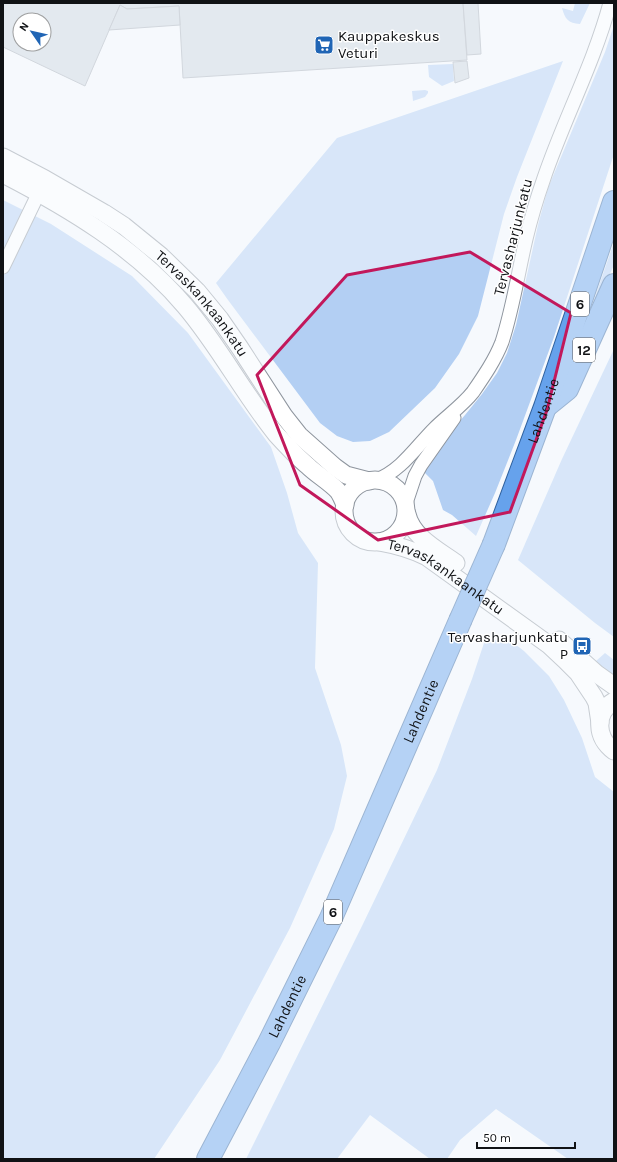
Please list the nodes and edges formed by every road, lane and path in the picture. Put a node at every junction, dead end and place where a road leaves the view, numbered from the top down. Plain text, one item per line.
1 (610, 3) edge
2 (3, 157) edge
3 (3, 174) edge
4 (42, 186) junction
5 (614, 202) edge
6 (3, 267) edge
7 (614, 285) edge
8 (461, 405) junction
9 (545, 407) junction
10 (372, 480) junction
11 (345, 504) junction
12 (406, 508) junction
13 (379, 542) junction
14 (614, 686) edge
15 (614, 701) edge
16 (600, 724) junction
17 (614, 751) edge
18 (208, 1159) edge

1 - 8 street, Tervasharjunkatu
2 - 4 street, Tervaskankaankatu
3 - 4 street, Tervaskankaankatu
4 - 6 street
4 - 10 street, Tervaskankaankatu
4 - 11 street, Tervaskankaankatu
5 - 9 highway, Lahdentie / 6
7 - 9 highway, 12
8 - 10 street, Tervasharjunkatu
8 - 12 street, Tervasharjunkatu
9 - 18 highway, Lahdentie / 6, bridge
10 - 11 street
10 - 12 street
11 - 13 street
12 - 13 street
12 - 14 street, Tervaskankaankatu
13 - 16 street, Tervaskankaankatu
15 - 16 street
16 - 17 street, Tervaskankaankatu

